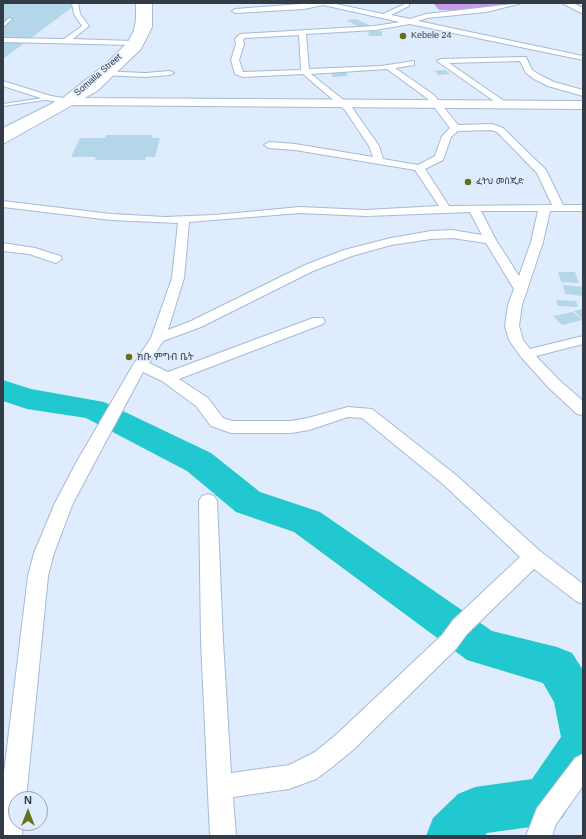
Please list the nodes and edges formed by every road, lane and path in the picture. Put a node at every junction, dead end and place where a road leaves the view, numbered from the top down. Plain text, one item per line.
1 (75, 3) edge
2 (140, 3) edge
3 (148, 3) edge
4 (323, 3) edge
5 (519, 3) edge
6 (566, 3) edge
7 (406, 5) dead end
8 (266, 9) junction
9 (235, 11) dead end
10 (583, 11) edge
11 (382, 17) junction
12 (252, 18) dead end
13 (10, 19) dead end
14 (409, 22) junction
15 (3, 26) edge
16 (253, 26) dead end
17 (302, 32) junction
18 (261, 34) junction
19 (3, 40) edge
20 (66, 41) junction
21 (132, 43) junction
22 (530, 47) junction
23 (583, 58) edge
24 (523, 59) junction
25 (411, 63) dead end
26 (389, 67) junction
27 (305, 72) junction
28 (106, 73) junction
29 (170, 73) dead end
30 (3, 83) edge
31 (583, 93) edge
32 (50, 98) junction
33 (70, 101) junction
34 (344, 104) junction
35 (438, 104) junction
36 (3, 105) edge
37 (504, 105) junction
38 (583, 105) edge
39 (455, 128) junction
40 (4, 133) edge
41 (269, 145) dead end
42 (379, 161) junction
43 (419, 168) junction
44 (3, 204) edge
45 (474, 208) junction
46 (544, 208) junction
47 (559, 208) junction
48 (583, 208) edge
49 (446, 209) junction
50 (184, 220) junction
51 (490, 240) junction
52 (3, 247) edge
53 (56, 259) dead end
54 (520, 288) junction
55 (318, 321) dead end
56 (158, 338) junction
57 (583, 340) edge
58 (526, 354) junction
59 (140, 365) junction
60 (167, 378) junction
61 (583, 410) edge
62 (208, 501) dead end
63 (533, 557) junction
64 (583, 595) edge
65 (583, 766) edge
66 (222, 786) junction
67 (9, 791) edge
68 (223, 836) edge
69 (539, 836) edge

1 - 20 street
2 - 21 main road, Somalia Street
3 - 28 main road
4 - 8 street
4 - 11 street
5 - 14 street
6 - 10 main road
7 - 11 street
8 - 9 street
8 - 12 street
11 - 14 street
13 - 15 lane
14 - 17 street
14 - 22 street
16 - 18 street
17 - 18 street
17 - 27 street
18 - 27 street
19 - 20 street
20 - 21 street
21 - 28 main road, Somalia Street
22 - 23 street
22 - 24 street
24 - 31 street
24 - 37 street
25 - 26 street
26 - 27 street
26 - 35 street
27 - 34 street
28 - 29 street
28 - 33 main road, Somalia Street
30 - 32 street
32 - 33 street
32 - 36 lane
33 - 34 main road
33 - 40 main road, Somalia Street
34 - 35 main road
34 - 42 street
35 - 37 main road
35 - 39 street
37 - 38 main road
39 - 43 street
39 - 47 street
41 - 42 street
42 - 43 street
43 - 49 street
44 - 50 street
45 - 46 street
45 - 49 street
45 - 51 street
46 - 47 street
46 - 54 street
47 - 48 street
49 - 50 street
50 - 56 street
51 - 54 street
51 - 56 street
52 - 53 street
54 - 58 street
55 - 60 street
56 - 59 street
57 - 58 street
58 - 61 street
59 - 60 street
59 - 67 street
60 - 63 street
62 - 66 street
63 - 64 street
63 - 66 street
65 - 69 street
66 - 68 street

